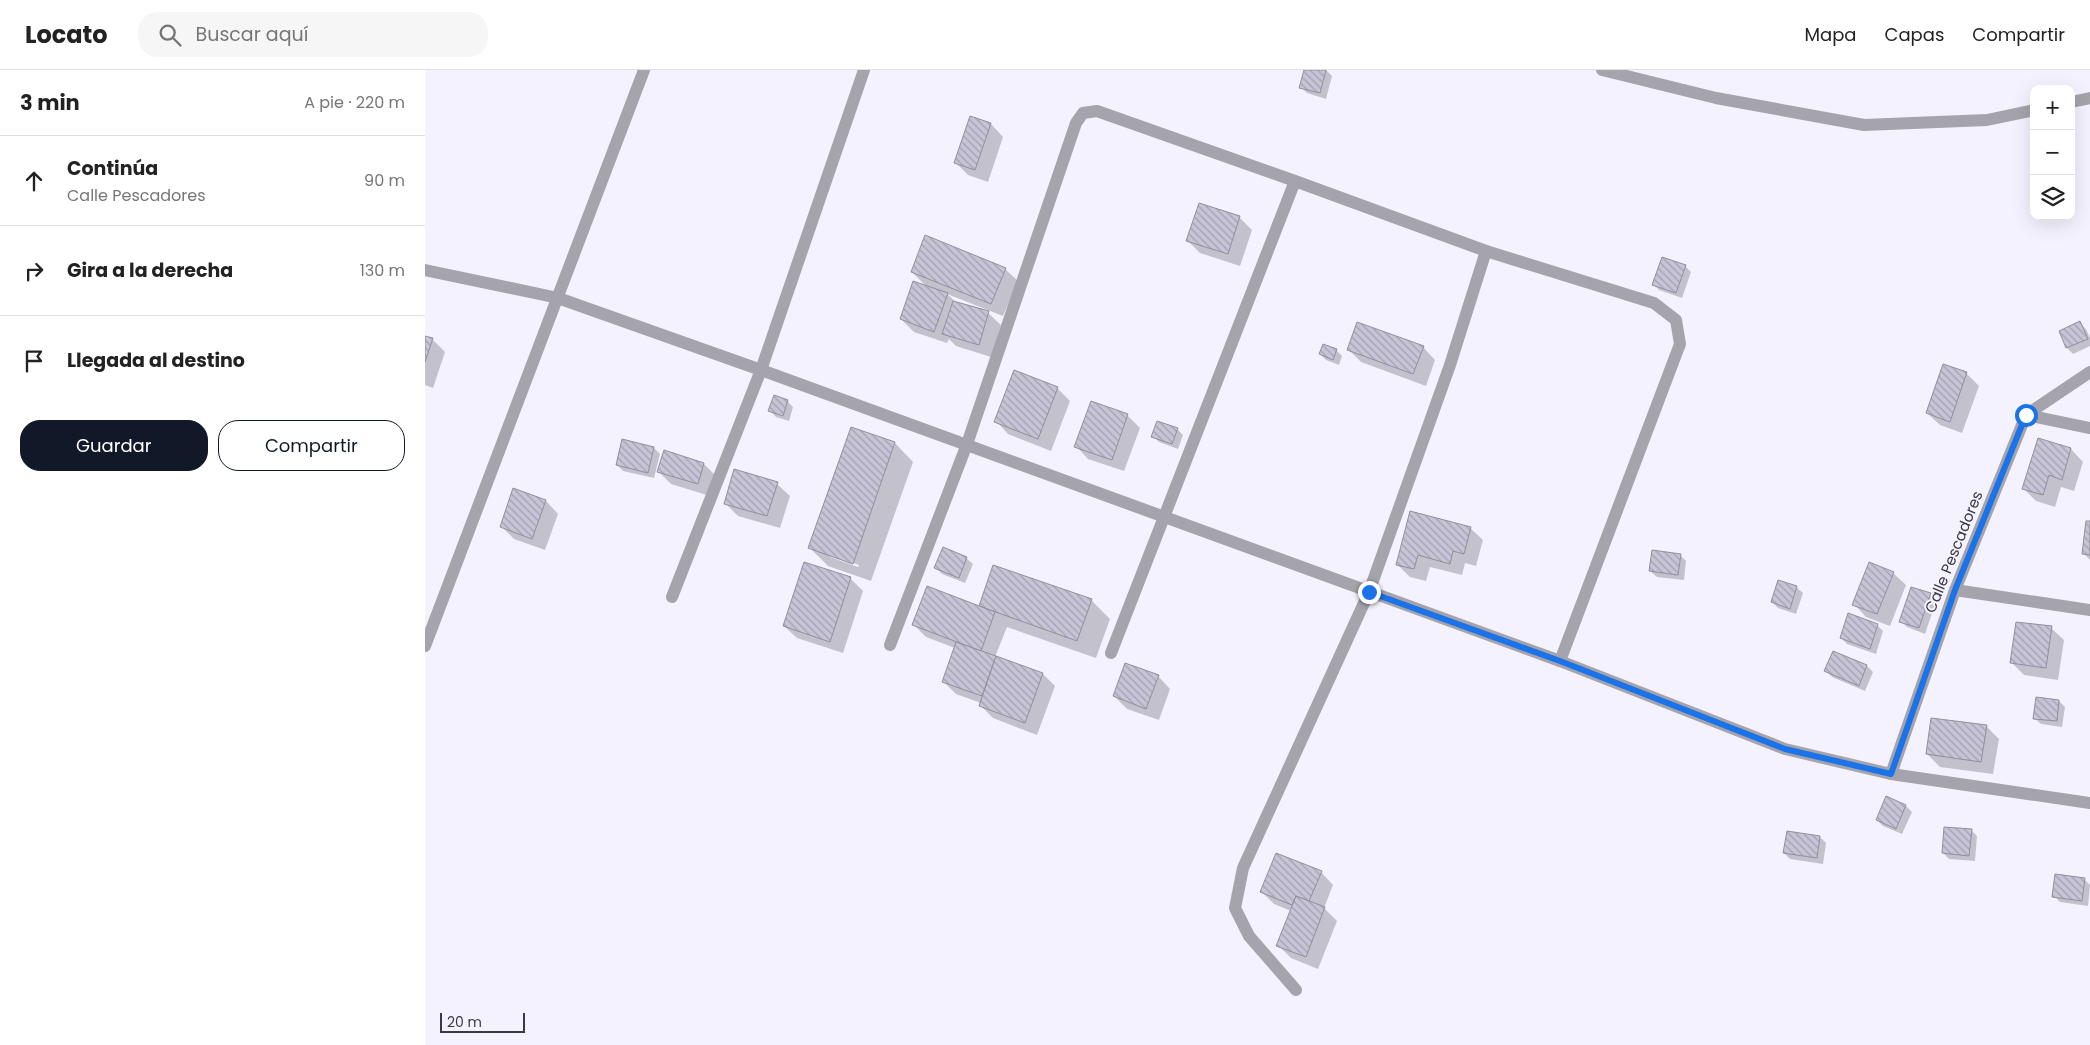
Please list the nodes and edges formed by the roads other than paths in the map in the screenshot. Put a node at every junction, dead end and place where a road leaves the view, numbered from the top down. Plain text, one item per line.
1 (644, 70) edge
2 (864, 70) edge
3 (1602, 70) edge
4 (2090, 98) edge
5 (2075, 101) edge
6 (2030, 111) edge
7 (1295, 181) junction
8 (1487, 252) junction
9 (425, 270) edge
10 (558, 298) junction
11 (761, 370) junction
12 (2090, 372) edge
13 (2026, 415) junction
14 (2090, 428) edge
15 (967, 444) junction
16 (1164, 516) junction
17 (1955, 590) junction
18 (1369, 592) junction
19 (671, 597) dead end
20 (2090, 610) edge
21 (890, 645) dead end
22 (425, 646) edge
23 (1111, 653) dead end
24 (1560, 661) junction
25 (1891, 774) junction
26 (2090, 803) edge
27 (1296, 990) dead end

1 - 10 street
2 - 11 street
3 - 6 street
4 - 5 street
7 - 8 street
7 - 15 street
7 - 16 street
8 - 18 street
8 - 24 street
9 - 10 street
10 - 11 street
10 - 22 street
11 - 15 street
11 - 19 street
12 - 13 street
13 - 14 street
13 - 17 street, Calle Pescadores
15 - 16 street
15 - 21 street
16 - 18 street
16 - 23 street
17 - 20 street
17 - 25 street, Calle Pescadores
18 - 24 street
18 - 27 street
24 - 25 street
25 - 26 street

